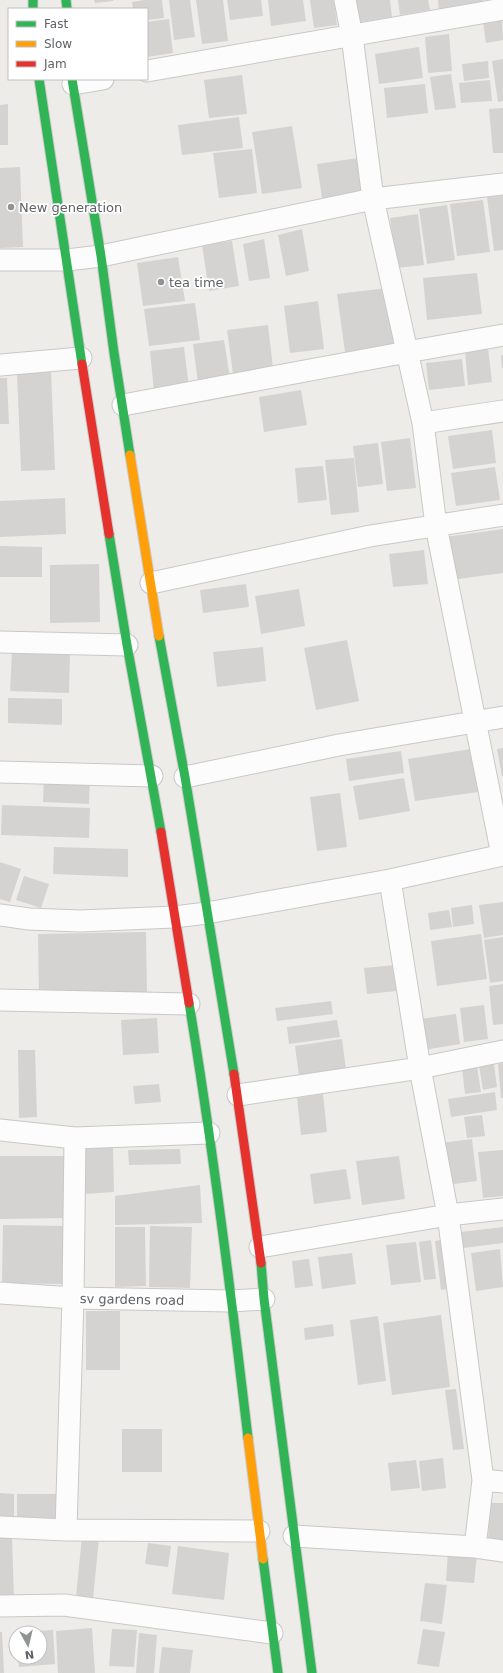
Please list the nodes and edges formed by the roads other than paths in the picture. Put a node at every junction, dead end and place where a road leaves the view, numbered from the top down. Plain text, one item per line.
1 (345, 0) edge
2 (503, 9) edge
3 (352, 36) junction
4 (148, 71) edge
5 (39, 80) edge
6 (93, 80) edge
7 (73, 82) edge
8 (503, 184) edge
9 (373, 199) junction
10 (101, 256) junction
11 (0, 260) edge
12 (67, 260) junction
13 (503, 335) edge
14 (407, 352) junction
15 (80, 358) junction
16 (0, 364) edge
17 (123, 405) junction
18 (503, 411) edge
19 (423, 423) junction
20 (503, 515) edge
21 (436, 526) junction
22 (151, 583) junction
23 (0, 642) edge
24 (127, 646) junction
25 (503, 717) edge
26 (475, 722) junction
27 (0, 772) edge
28 (152, 776) junction
29 (185, 777) junction
30 (502, 855) edge
31 (390, 880) junction
32 (207, 913) junction
33 (0, 915) edge
34 (174, 917) junction
35 (0, 1000) edge
36 (189, 1004) junction
37 (503, 1051) edge
38 (420, 1068) junction
39 (238, 1095) junction
40 (0, 1130) edge
41 (209, 1133) junction
42 (75, 1138) junction
43 (503, 1208) edge
44 (448, 1215) junction
45 (260, 1247) junction
46 (0, 1293) edge
47 (73, 1298) junction
48 (264, 1299) junction
49 (231, 1301) junction
50 (493, 1481) edge
51 (0, 1527) edge
52 (66, 1530) junction
53 (259, 1531) junction
54 (294, 1536) junction
55 (474, 1547) junction
56 (503, 1551) edge
57 (0, 1606) edge
58 (272, 1632) junction
59 (278, 1673) edge
60 (312, 1673) edge

1 - 3 street
2 - 3 street
3 - 4 street
3 - 9 street
5 - 12 main road
6 - 7 street
7 - 10 main road
8 - 9 street
9 - 10 street
9 - 14 street
10 - 12 street
10 - 17 main road
11 - 12 street
12 - 15 main road
13 - 14 street
14 - 17 street
14 - 19 street
15 - 16 street
15 - 24 main road
17 - 22 main road
18 - 19 street
19 - 21 street
20 - 21 street
21 - 22 street
21 - 26 street
22 - 29 main road
23 - 24 street
24 - 28 main road
25 - 26 street
26 - 29 street
26 - 30 street
27 - 28 street
28 - 34 main road
29 - 32 main road
30 - 31 street
31 - 32 street
31 - 38 street
32 - 34 street
32 - 39 main road
33 - 34 street
34 - 36 main road
35 - 36 street
36 - 41 main road
37 - 38 street
38 - 39 street
38 - 44 street
39 - 45 main road
40 - 42 street
41 - 42 street
41 - 49 main road
42 - 47 street
43 - 44 street
44 - 45 street
44 - 50 street
45 - 48 main road
46 - 47 street, sv gardens road
47 - 49 street, sv gardens road
47 - 52 street
48 - 49 street, sv gardens road
48 - 54 main road
49 - 53 main road
50 - 55 street
51 - 52 street
52 - 53 street
53 - 58 main road
54 - 55 street
54 - 60 main road
55 - 56 street
57 - 58 street
58 - 59 main road

